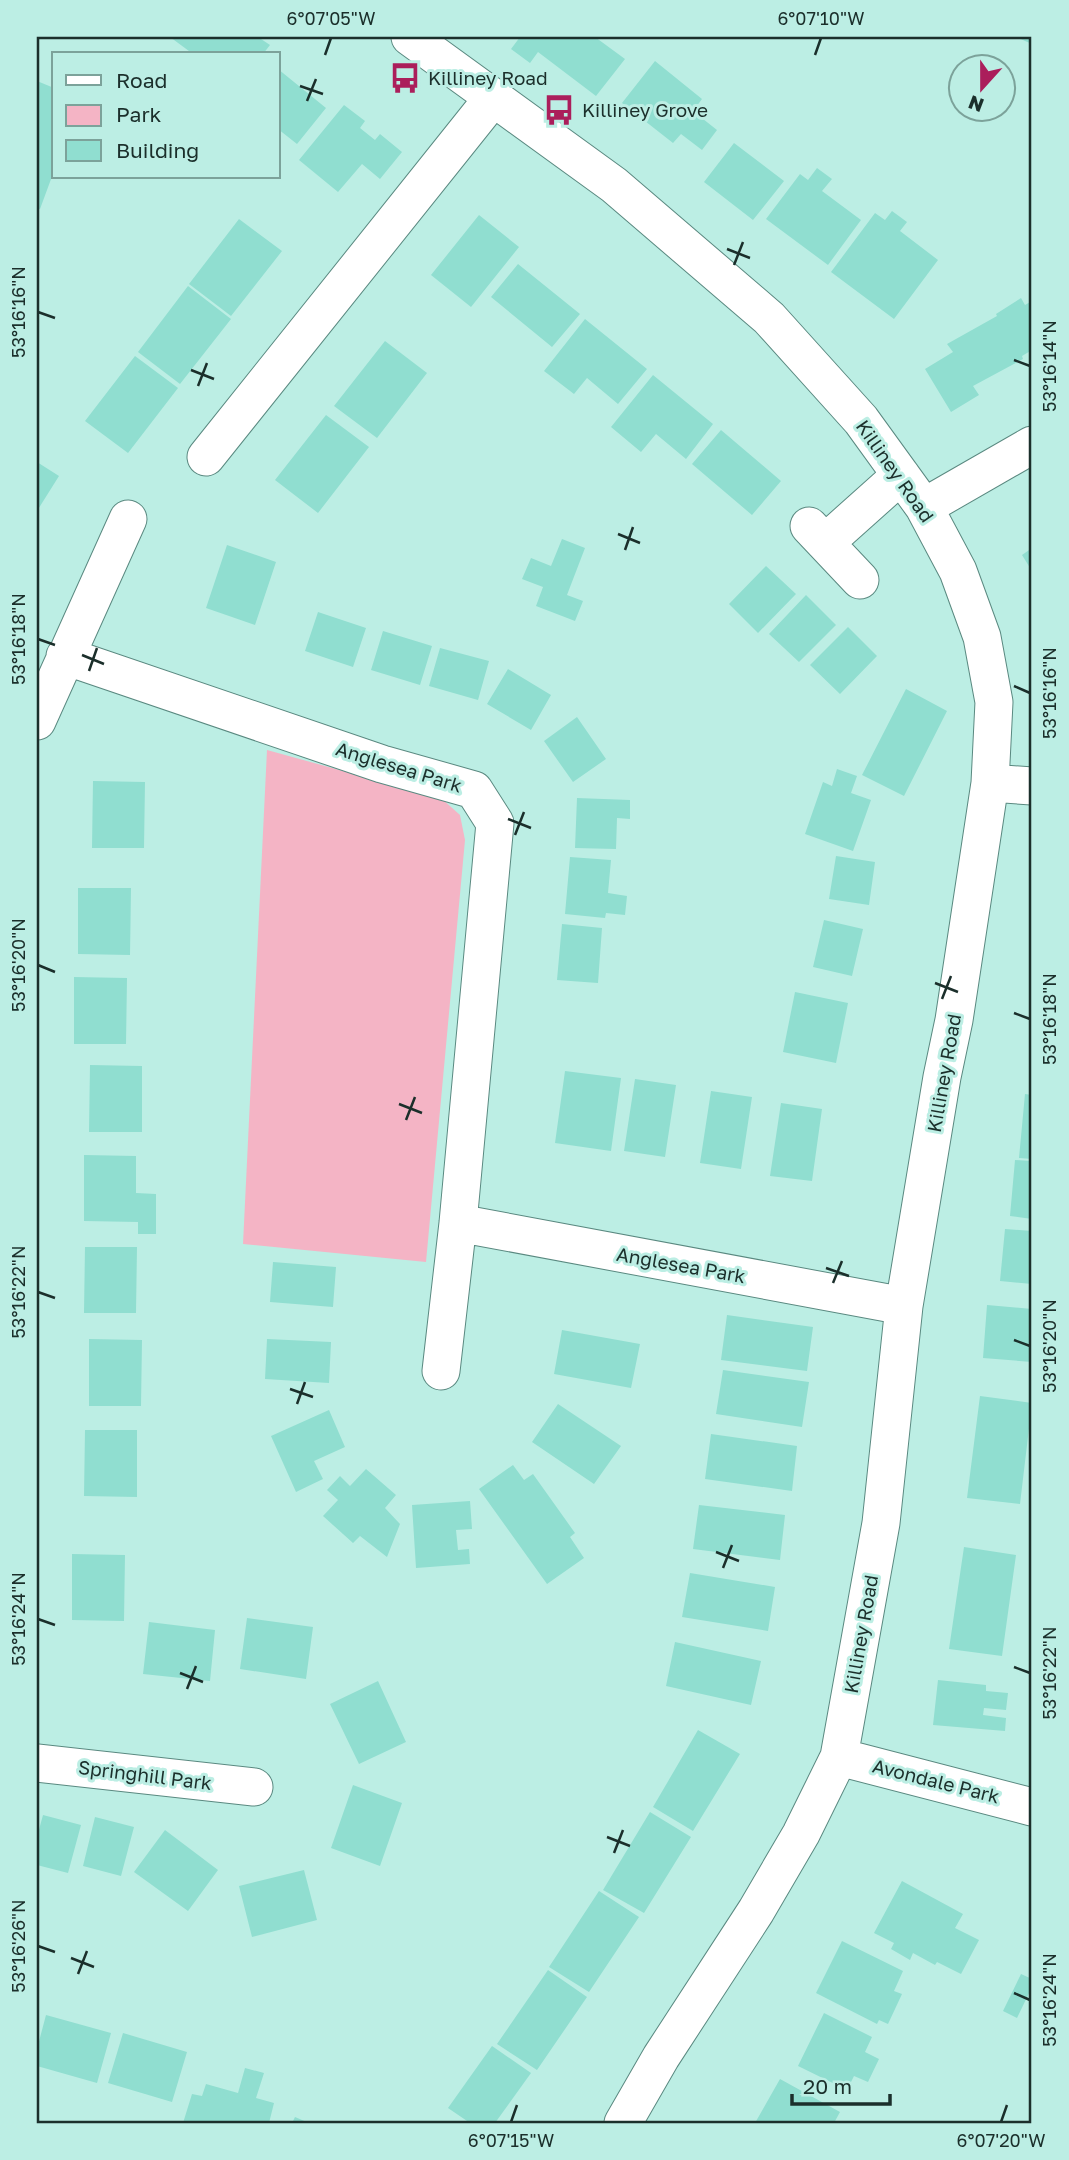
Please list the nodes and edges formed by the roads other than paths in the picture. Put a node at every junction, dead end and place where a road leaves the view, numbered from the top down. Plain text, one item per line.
1 (410, 37) edge
2 (493, 98) junction
3 (1032, 445) edge
4 (206, 457) dead end
5 (901, 475) junction
6 (924, 507) junction
7 (128, 519) dead end
8 (860, 580) dead end
9 (65, 656) junction
10 (37, 721) edge
11 (990, 783) junction
12 (1032, 786) edge
13 (458, 1223) junction
14 (904, 1306) junction
15 (441, 1371) dead end
16 (839, 1756) junction
17 (37, 1763) edge
18 (254, 1787) dead end
19 (1032, 1807) edge
20 (623, 2123) edge

1 - 2 street, Killiney Road
2 - 4 street
2 - 5 street, Killiney Road
3 - 6 street
5 - 6 street, Killiney Road
5 - 8 street
6 - 11 street, Killiney Road
7 - 9 street
9 - 10 street
9 - 13 street, Anglesea Park
11 - 12 street
11 - 14 street, Killiney Road
13 - 14 street, Anglesea Park
13 - 15 street, Anglesea Park
14 - 16 street, Killiney Road
16 - 19 street, Avondale Park
16 - 20 street, Killiney Road
17 - 18 street, Springhill Park

